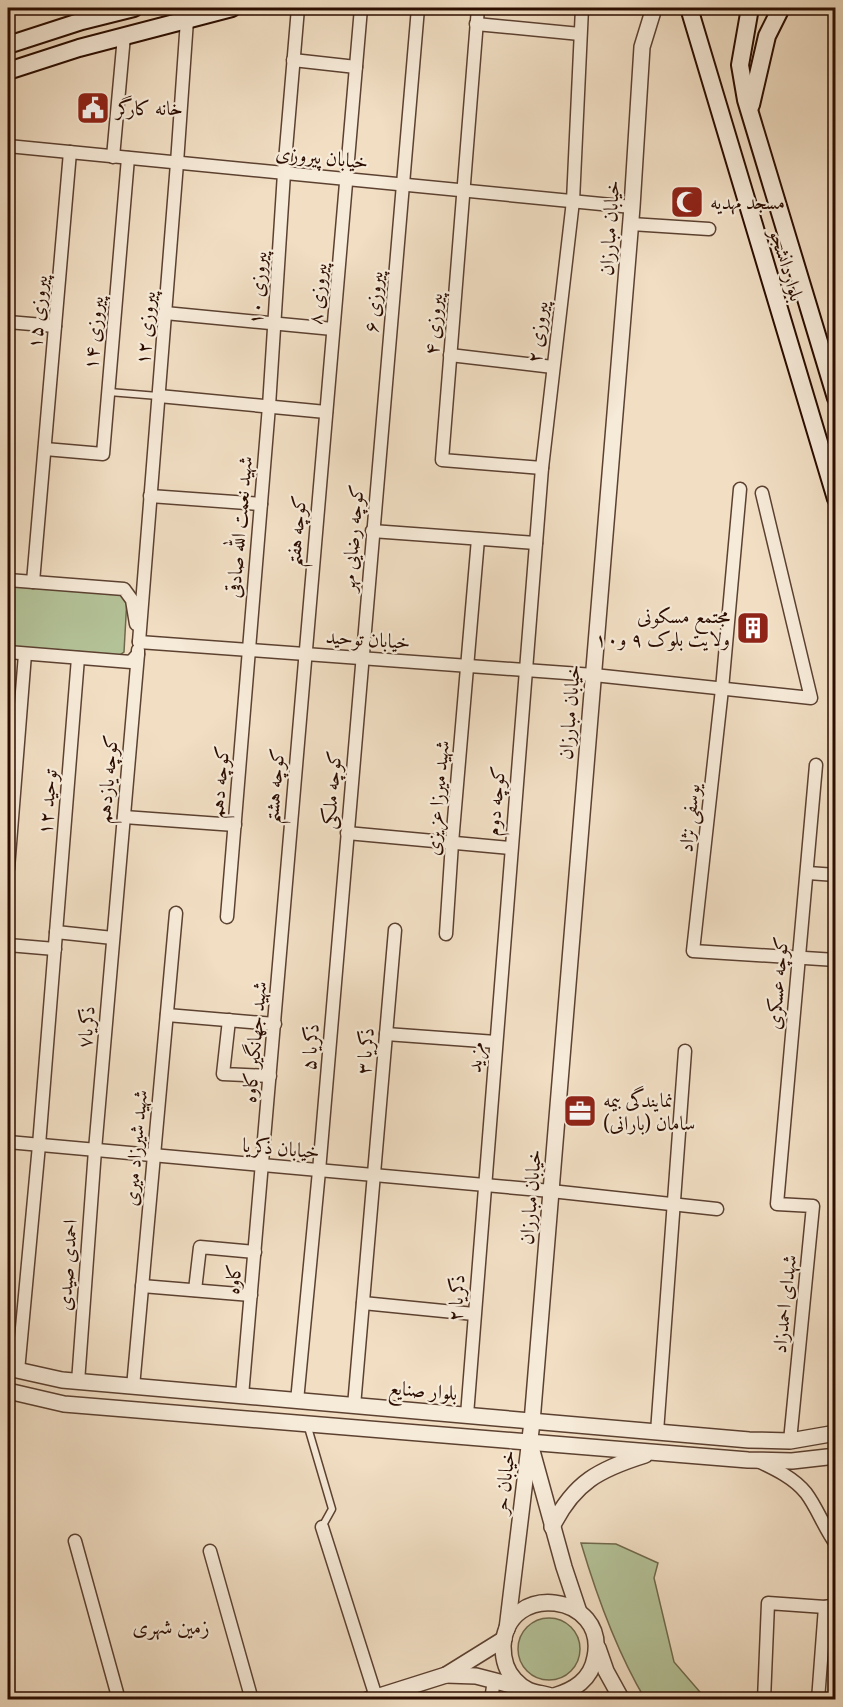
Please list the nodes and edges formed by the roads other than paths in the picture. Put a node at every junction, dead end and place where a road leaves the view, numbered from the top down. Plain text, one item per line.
1 (134, 8) edge
2 (232, 8) edge
3 (298, 8) edge
4 (361, 8) edge
5 (418, 8) edge
6 (478, 8) edge
7 (582, 8) edge
8 (654, 8) edge
9 (689, 8) edge
10 (750, 8) edge
11 (781, 8) edge
12 (187, 20) junction
13 (476, 24) junction
14 (580, 34) junction
15 (124, 36) junction
16 (8, 45) edge
17 (293, 60) junction
18 (356, 67) junction
19 (8, 71) edge
20 (749, 112) junction
21 (8, 146) edge
22 (70, 152) junction
23 (113, 157) junction
24 (128, 158) junction
25 (177, 163) junction
26 (284, 173) junction
27 (346, 179) junction
28 (402, 184) junction
29 (463, 190) junction
30 (573, 201) junction
31 (632, 207) junction
32 (631, 224) junction
33 (709, 229) dead end
34 (165, 313) junction
35 (8, 322) edge
36 (274, 323) junction
37 (55, 326) junction
38 (333, 330) junction
39 (450, 355) junction
40 (553, 367) junction
41 (108, 392) junction
42 (159, 396) junction
43 (836, 398) edge
44 (269, 406) junction
45 (326, 412) junction
46 (382, 422) joint
47 (45, 449) junction
48 (542, 468) junction
49 (740, 489) dead end
50 (762, 494) dead end
51 (150, 496) junction
52 (836, 499) edge
53 (261, 504) junction
54 (372, 531) junction
55 (478, 539) junction
56 (536, 543) junction
57 (8, 580) edge
58 (33, 582) junction
59 (138, 648) junction
60 (249, 650) junction
61 (8, 652) edge
62 (25, 654) junction
63 (304, 654) junction
64 (78, 658) junction
65 (361, 658) junction
66 (468, 666) junction
67 (525, 670) junction
68 (594, 675) junction
69 (722, 688) junction
70 (816, 765) dead end
71 (124, 817) junction
72 (9, 819) edge
73 (235, 825) junction
74 (347, 833) junction
75 (452, 843) junction
76 (511, 848) junction
77 (8, 869) edge
78 (808, 873) junction
79 (836, 875) edge
80 (116, 908) joint
81 (176, 913) dead end
82 (227, 917) dead end
83 (283, 921) joint
84 (340, 926) joint
85 (395, 930) dead end
86 (56, 932) junction
87 (446, 934) dead end
88 (504, 934) joint
89 (113, 938) junction
90 (8, 945) edge
91 (55, 949) junction
92 (798, 957) junction
93 (836, 960) edge
94 (167, 1015) junction
95 (229, 1020) junction
96 (274, 1024) junction
97 (386, 1034) junction
98 (496, 1042) junction
99 (685, 1051) dead end
100 (270, 1076) junction
101 (8, 1142) edge
102 (39, 1145) junction
103 (95, 1150) junction
104 (154, 1156) junction
105 (263, 1166) junction
106 (319, 1170) junction
107 (374, 1176) junction
108 (484, 1184) junction
109 (551, 1191) junction
110 (777, 1204) joint
111 (672, 1205) junction
112 (717, 1209) dead end
113 (255, 1252) junction
114 (142, 1286) junction
115 (195, 1290) junction
116 (251, 1295) junction
117 (363, 1303) junction
118 (474, 1314) junction
119 (13, 1369) edge
120 (78, 1382) junction
121 (133, 1387) junction
122 (8, 1390) edge
123 (242, 1396) junction
124 (297, 1401) junction
125 (354, 1406) junction
126 (467, 1415) junction
127 (532, 1422) junction
128 (306, 1424) junction
129 (657, 1432) junction
130 (836, 1433) edge
131 (790, 1441) junction
132 (530, 1442) junction
133 (653, 1452) junction
134 (836, 1456) edge
135 (757, 1460) junction
136 (322, 1527) joint
137 (552, 1527) junction
138 (75, 1541) dead end
139 (836, 1544) edge
140 (210, 1551) dead end
141 (830, 1606) edge
142 (579, 1612) junction
143 (505, 1634) junction
144 (596, 1641) junction
145 (446, 1675) junction
146 (494, 1680) junction
147 (543, 1696) edge
148 (374, 1699) edge
149 (119, 1700) edge
150 (252, 1700) edge
151 (491, 1700) edge
152 (622, 1700) edge
153 (764, 1700) edge
154 (818, 1700) edge

1 - 16 main road
2 - 12 main road
3 - 17 street, پیروزی ۱۰
4 - 18 street, پیروزی ۸
5 - 28 street, پیروزی ۶
6 - 13 street, پیروزی ۴
7 - 14 street, پیروزی ۲
8 - 31 street, خیابان مبارزان
9 - 52 main road, بلواردانشجو
10 - 20 main road, بلواردانشجو
11 - 20 main road
12 - 15 main road
12 - 25 street, پیروزی ۱۲
13 - 14 street
13 - 29 street, پیروزی ۴
14 - 30 street, پیروزی ۲
15 - 19 main road
15 - 23 street
17 - 18 street
17 - 26 street, پیروزی ۱۰
18 - 27 street, پیروزی ۸
20 - 43 main road, بلواردانشجو
21 - 22 street, خیابان پیروزی
22 - 23 street, خیابان پیروزی
22 - 37 street, پیروزی ۱۵
23 - 24 street, خیابان پیروزی
24 - 25 street, خیابان پیروزی
24 - 41 street, پیروزی ۱۴
25 - 26 street, خیابان پیروزی
25 - 34 street, پیروزی ۱۲
26 - 27 street, خیابان پیروزی
26 - 36 street, پیروزی ۱۰
27 - 28 street, خیابان پیروزی
27 - 38 street, پیروزی ۸
28 - 29 street, خیابان پیروزی
28 - 46 street, پیروزی ۶
29 - 30 street, خیابان پیروزی
29 - 39 street, پیروزی ۴
30 - 31 street, خیابان پیروزی
30 - 40 street, پیروزی ۲
31 - 32 street, خیابان مبارزان
32 - 33 street
32 - 68 street, خیابان مبارزان
34 - 36 street
34 - 42 street, پیروزی ۱۲
35 - 37 street
36 - 38 street
36 - 44 street, پیروزی ۱۰
37 - 47 street, پیروزی ۱۵
38 - 45 street, پیروزی ۸
39 - 40 street
39 - 48 street, پیروزی ۴
40 - 48 street, پیروزی ۲
41 - 42 lane
41 - 47 street, پیروزی ۱۴
42 - 44 street
42 - 51 street, پیروزی ۱۲
44 - 45 street
44 - 53 street, شهید نعمت الله صادقی
45 - 63 street, کوچه هفتم
46 - 54 street, کوچه رضایی مهر
47 - 58 street, پیروزی ۱۵
48 - 56 street, پیروزی ۲
49 - 69 street, یوسفی نژاد
50 - 69 street
51 - 53 street
51 - 59 street, پیروزی ۱۲
53 - 60 street, شهید نعمت الله صادقی
54 - 55 street
54 - 65 street, کوچه رضایی مهر
55 - 56 street
55 - 66 street, شهید میرزا عزیزی
56 - 67 street, کوچه دوم
57 - 58 street
58 - 59 street
59 - 60 street, خیابان توحید
59 - 64 street, خیابان توحید
59 - 71 street, کوچه یازدهم
60 - 63 street, خیابان توحید
60 - 73 street, کوچه دهم
61 - 62 street, خیابان توحید
62 - 64 street, خیابان توحید
62 - 72 street
63 - 65 street, خیابان توحید
63 - 83 street, کوچه هشتم
64 - 86 street, توحید ۱۲
65 - 66 street, خیابان توحید
65 - 74 street, کوچه ملکی
66 - 67 street, خیابان توحید
66 - 75 street, شهید میرزا عزیزی
67 - 68 street, خیابان توحید
67 - 76 street, کوچه دوم
68 - 69 street
68 - 109 street, خیابان مبارزان
69 - 92 street, یوسفی نژاد
70 - 78 street, کوچه عسکری
71 - 73 street
71 - 80 street, کوچه یازدهم
72 - 77 street
73 - 82 street, کوچه دهم
74 - 75 street
74 - 84 street, کوچه ملکی
75 - 76 street
75 - 87 street, شهید میرزا عزیزی
76 - 88 street, کوچه دوم
78 - 79 street
78 - 92 street, کوچه عسکری
80 - 89 street, ذکریا۷
81 - 94 street, شهید شیرزاد میری
83 - 96 street, شهید جهانگیر کاوه
84 - 106 street, ذکریا ۵
85 - 97 street, ذکریا ۳
86 - 89 street
86 - 91 street, توحید ۱۲
88 - 98 street, مزید
89 - 103 street, ذکریا۷
90 - 91 street
91 - 102 street, توحید ۱۲
92 - 93 street
92 - 110 street, کوچه عسکری
94 - 95 street
94 - 104 street, شهید شیرزاد میری
95 - 96 street
95 - 100 street
96 - 100 street, شهید جهانگیر کاوه
97 - 98 street
97 - 107 street, ذکریا ۳
98 - 108 street, مزید
99 - 111 street
100 - 105 street, شهید جهانگیر کاوه
101 - 102 street, خیابان ذکریا
102 - 103 street, خیابان ذکریا
102 - 119 street, توحید ۱۲
103 - 104 street, خیابان ذکریا
103 - 120 street, احمدی صیدی
104 - 105 street, خیابان ذکریا
104 - 114 street, شهید شیرزاد میری
105 - 106 street, خیابان ذکریا
105 - 113 street, کاوه
106 - 107 street, خیابان ذکریا
106 - 124 street, ذکریا ۵
107 - 108 street, خیابان ذکریا
107 - 117 street, ذکریا ۳
108 - 109 street, خیابان ذکریا
108 - 118 street, ذکریا ۲
109 - 111 street, خیابان ذکریا
109 - 127 street, خیابان مبارزان
110 - 131 street, شهدای احمدزاد
111 - 112 street, خیابان ذکریا
111 - 129 street
113 - 115 street
113 - 116 street, کاوه
114 - 115 street
114 - 121 street, شهید شیرزاد میری
115 - 116 street
116 - 123 street, کاوه
117 - 118 street
117 - 125 street, ذکریا ۳
118 - 126 street, ذکریا ۲
119 - 120 street, بلوار صنایع
120 - 121 street, بلوار صنایع
121 - 123 street, بلوار صنایع
122 - 128 street
123 - 124 street, بلوار صنایع
124 - 125 street, بلوار صنایع
125 - 126 street, بلوار صنایع
126 - 127 street, بلوار صنایع
127 - 129 street, بلوار صنایع
127 - 132 street, خیابان مبارزان
128 - 132 street
128 - 136 lane
129 - 131 street, بلوار صنایع
130 - 131 street, بلوار صنایع
132 - 133 street
132 - 137 street, خیابان حر
132 - 143 street, خیابان حر
133 - 135 street
133 - 137 street
134 - 135 street
135 - 139 street
136 - 148 street
137 - 142 street, خیابان حر
138 - 149 street
140 - 150 street
141 - 153 street
141 - 154 street
142 - 143 street
142 - 144 street
143 - 145 street
143 - 147 street
144 - 147 street
144 - 152 street
145 - 146 street
145 - 148 street
146 - 147 street
146 - 151 street

